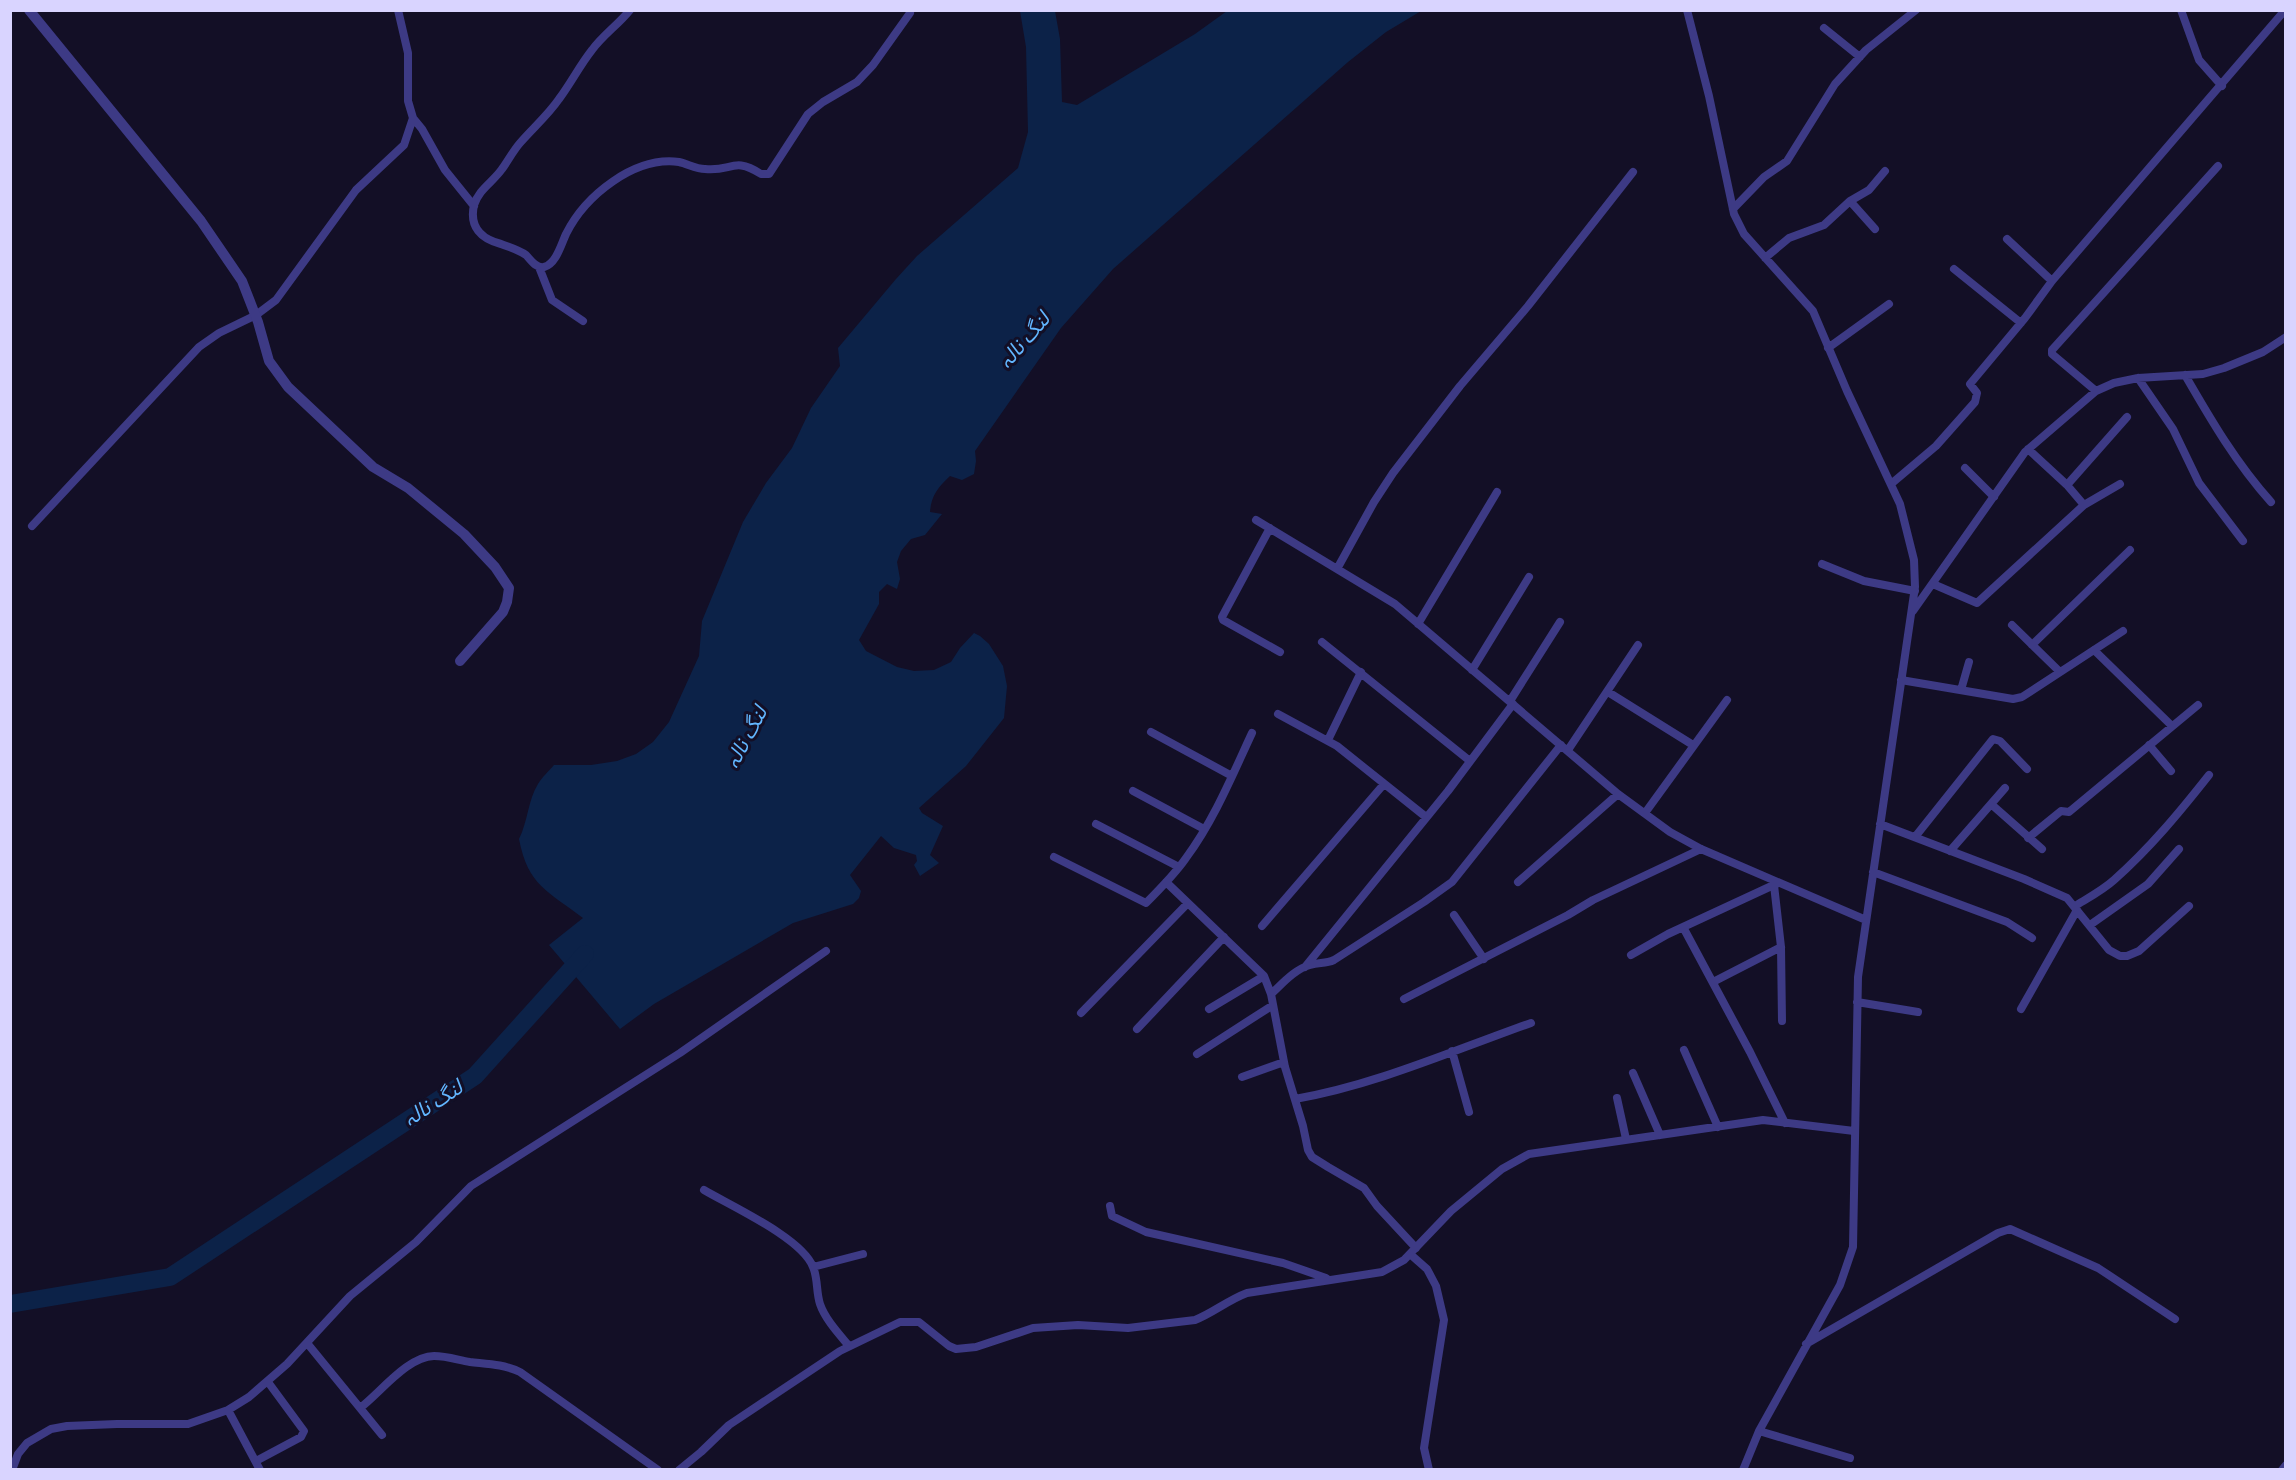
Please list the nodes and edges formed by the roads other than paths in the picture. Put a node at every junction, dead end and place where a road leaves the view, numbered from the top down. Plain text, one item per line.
1 (29, 10) edge
2 (398, 10) edge
3 (630, 10) edge
4 (1687, 10) edge
5 (1916, 10) edge
6 (2181, 10) edge
7 (2285, 10) edge
8 (910, 13) dead end
9 (1824, 28) dead end
10 (1860, 57) junction
11 (2222, 86) junction
12 (413, 118) junction
13 (2218, 166) dead end
14 (1885, 171) dead end
15 (1633, 172) dead end
16 (1850, 201) junction
17 (474, 206) junction
18 (1733, 209) junction
19 (1875, 229) dead end
20 (2007, 239) dead end
21 (1765, 258) junction
22 (539, 267) junction
23 (1954, 269) dead end
24 (2052, 281) junction
25 (1889, 304) dead end
26 (256, 315) junction
27 (584, 321) dead end
28 (2021, 323) junction
29 (2286, 337) edge
30 (1828, 348) junction
31 (2185, 375) junction
32 (2139, 378) junction
33 (2096, 391) junction
34 (2127, 417) dead end
35 (2028, 449) junction
36 (1965, 468) dead end
37 (1891, 484) junction
38 (2120, 484) dead end
39 (2067, 485) junction
40 (1497, 492) dead end
41 (1994, 496) junction
42 (2271, 502) dead end
43 (2084, 505) junction
44 (1256, 520) dead end
45 (32, 526) dead end
46 (1270, 528) junction
47 (2243, 541) dead end
48 (2130, 550) dead end
49 (1822, 564) dead end
50 (1337, 569) junction
51 (1529, 577) dead end
52 (1934, 584) junction
53 (1915, 591) junction
54 (1913, 612) junction
55 (1560, 622) dead end
56 (1418, 624) junction
57 (2012, 626) dead end
58 (2123, 631) dead end
59 (1322, 642) dead end
60 (1638, 645) dead end
61 (2032, 645) junction
62 (2094, 650) junction
63 (1280, 652) dead end
64 (460, 661) dead end
65 (1970, 662) dead end
66 (1472, 670) junction
67 (1360, 672) junction
68 (2060, 672) junction
69 (1901, 680) junction
70 (1961, 690) junction
71 (1608, 692) junction
72 (1727, 700) dead end
73 (1512, 703) junction
74 (2198, 705) dead end
75 (1278, 714) dead end
76 (2172, 726) junction
77 (1151, 732) dead end
78 (1252, 734) dead end
79 (1328, 740) junction
80 (1693, 745) junction
81 (2149, 745) junction
82 (1564, 748) junction
83 (1470, 761) junction
84 (2027, 769) dead end
85 (2171, 771) dead end
86 (1232, 776) junction
87 (2209, 776) dead end
88 (1384, 784) junction
89 (2005, 788) dead end
90 (1133, 790) dead end
91 (1618, 794) junction
92 (1991, 804) junction
93 (1645, 813) junction
94 (1426, 818) junction
95 (1096, 824) dead end
96 (1880, 824) junction
97 (1204, 829) junction
98 (1915, 837) junction
99 (2028, 838) junction
100 (1701, 849) junction
101 (2042, 849) dead end
102 (2179, 849) dead end
103 (1950, 851) junction
104 (1054, 856) dead end
105 (1179, 867) junction
106 (1873, 873) junction
107 (1166, 882) junction
108 (1518, 882) dead end
109 (1776, 884) junction
110 (1188, 903) junction
111 (2189, 906) dead end
112 (2076, 908) junction
113 (1454, 915) dead end
114 (1866, 920) junction
115 (1262, 926) dead end
116 (2090, 926) junction
117 (1683, 927) junction
118 (1224, 937) junction
119 (2032, 938) dead end
120 (1781, 947) junction
121 (826, 951) dead end
122 (1631, 955) dead end
123 (1484, 958) junction
124 (1305, 967) junction
125 (1264, 976) junction
126 (1713, 982) junction
127 (1271, 994) junction
128 (1404, 999) dead end
129 (1857, 1002) junction
130 (1273, 1005) junction
131 (1209, 1009) dead end
132 (2021, 1009) dead end
133 (1918, 1012) dead end
134 (1081, 1013) dead end
135 (1782, 1021) dead end
136 (1532, 1023) dead end
137 (1137, 1029) dead end
138 (1684, 1050) dead end
139 (1452, 1051) junction
140 (1197, 1054) dead end
141 (1284, 1062) junction
142 (1633, 1073) dead end
143 (1242, 1077) dead end
144 (1617, 1098) dead end
145 (1295, 1099) junction
146 (1469, 1112) dead end
147 (1785, 1123) junction
148 (1718, 1127) junction
149 (1854, 1131) junction
150 (1660, 1135) junction
151 (1626, 1139) junction
152 (704, 1190) dead end
153 (1110, 1206) dead end
154 (1413, 1251) junction
155 (863, 1254) dead end
156 (813, 1267) junction
157 (1330, 1279) junction
158 (2175, 1319) dead end
159 (307, 1343) junction
160 (1805, 1344) junction
161 (849, 1346) junction
162 (268, 1382) junction
163 (360, 1408) junction
164 (228, 1410) junction
165 (1759, 1431) junction
166 (382, 1435) dead end
167 (1850, 1458) dead end
168 (256, 1461) junction
169 (2286, 1465) edge
170 (12, 1470) edge
171 (260, 1470) edge
172 (658, 1470) edge
173 (679, 1470) edge
174 (1429, 1470) edge
175 (1743, 1470) edge
176 (2282, 1470) edge

1 - 26 street
2 - 12 street
3 - 17 street
4 - 18 street
5 - 10 street
6 - 11 street
7 - 11 street
8 - 22 street
9 - 10 street
10 - 18 street
11 - 24 street
12 - 17 street
12 - 26 street
13 - 33 street
14 - 16 street
15 - 50 street
16 - 19 street
16 - 21 street
17 - 22 street
18 - 21 street
20 - 24 street
21 - 30 street
22 - 27 street
23 - 28 street
24 - 28 street
25 - 30 street
26 - 45 street
26 - 64 street
28 - 37 street
29 - 31 street
30 - 37 street
31 - 32 street
31 - 42 street
32 - 33 street
32 - 47 street
33 - 35 street
34 - 39 street
35 - 39 street
35 - 41 street
36 - 41 street
37 - 53 street
38 - 43 street
39 - 43 street
40 - 56 street
41 - 52 street
43 - 52 street
44 - 46 street
46 - 50 street
46 - 63 street
48 - 61 street
49 - 53 street
50 - 56 street
51 - 66 street
52 - 54 street
53 - 54 street
54 - 69 street
55 - 73 street
56 - 66 street
57 - 61 street
58 - 62 street
59 - 67 street
60 - 71 street
61 - 68 street
62 - 68 street
62 - 76 street
65 - 70 street
66 - 73 street
67 - 79 street
67 - 83 street
68 - 70 street
69 - 70 street
69 - 96 street
71 - 80 street
71 - 82 street
72 - 80 street
73 - 82 street
73 - 83 street
74 - 76 street
75 - 79 street
76 - 81 street
77 - 86 street
78 - 86 street
79 - 88 street
80 - 93 street
81 - 85 street
81 - 99 street
82 - 91 street
82 - 124 street
83 - 94 street
84 - 98 street
86 - 97 street
87 - 112 street
88 - 94 street
88 - 115 street
89 - 92 street
90 - 97 street
91 - 93 street
91 - 108 street
92 - 99 street
92 - 103 street
93 - 100 street
94 - 124 street
95 - 105 street
96 - 98 street
96 - 106 street
97 - 105 street
98 - 103 street
99 - 101 street
100 - 109 street
100 - 123 street
102 - 116 street
103 - 112 street
104 - 107 street
105 - 107 street
106 - 114 street
106 - 119 street
107 - 110 street
109 - 114 street
109 - 117 street
109 - 120 street
110 - 118 street
110 - 134 street
111 - 116 street
112 - 116 street
112 - 132 street
113 - 123 street
114 - 129 street
117 - 122 street
117 - 126 street
118 - 125 street
118 - 137 street
120 - 126 street
120 - 135 street
121 - 159 street
123 - 128 street
124 - 127 street
125 - 127 street
125 - 131 street
126 - 147 street
127 - 130 street
129 - 133 street
129 - 149 street
130 - 140 street
130 - 141 street
136 - 139 street
138 - 148 street
139 - 145 street
139 - 146 street
141 - 143 street
141 - 145 street
142 - 150 street
144 - 151 street
145 - 154 street
147 - 148 street
147 - 149 street
148 - 150 street
149 - 160 street
150 - 151 street
151 - 154 street
152 - 156 street
153 - 157 street
154 - 157 street
154 - 174 street
155 - 156 street
156 - 161 street
157 - 161 street
158 - 160 street
159 - 162 street
159 - 163 street
160 - 165 street
161 - 173 street
162 - 164 street
162 - 168 street
163 - 166 street
163 - 172 street
164 - 168 street
164 - 170 street
165 - 167 street
165 - 175 street
168 - 171 street
169 - 176 street

